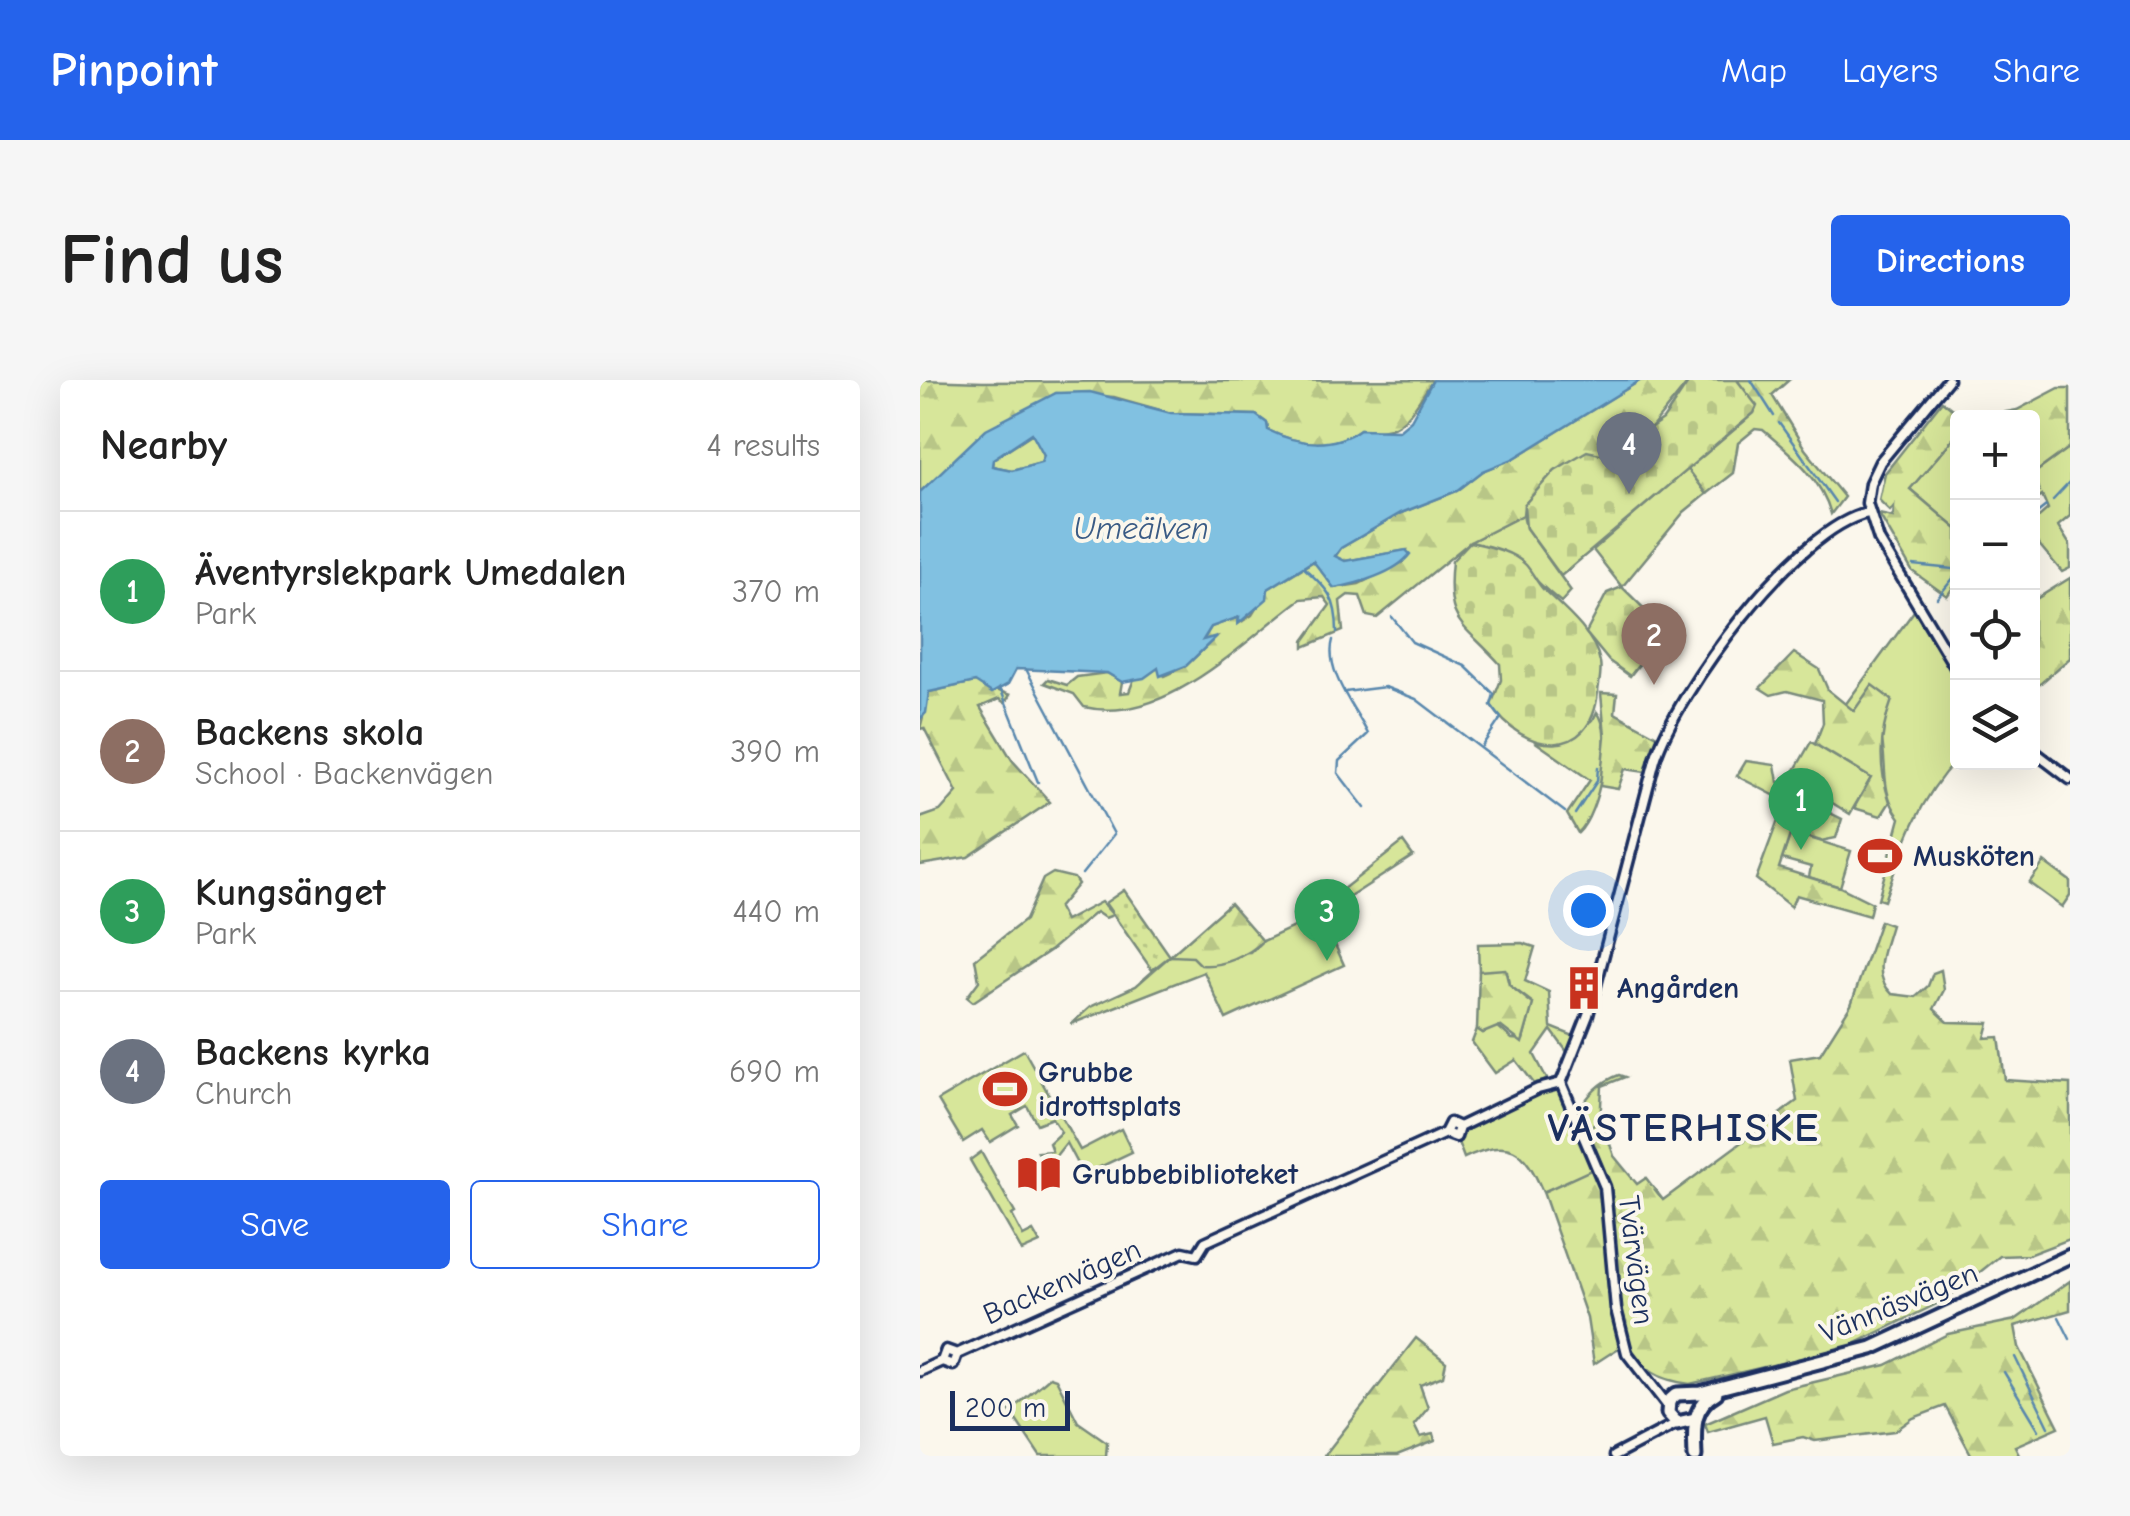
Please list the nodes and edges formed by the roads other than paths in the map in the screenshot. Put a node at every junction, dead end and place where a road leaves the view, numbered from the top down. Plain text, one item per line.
1 (1948, 380) edge
2 (1868, 513) junction
3 (1950, 661) edge
4 (2040, 756) edge
5 (2070, 779) edge
6 (1561, 1082) junction
7 (1194, 1242) junction
8 (1186, 1251) junction
9 (2070, 1259) edge
10 (920, 1371) edge
11 (1652, 1383) junction
12 (1681, 1394) junction
13 (1667, 1407) junction
14 (1697, 1414) junction
15 (1678, 1424) junction
16 (1652, 1433) junction
17 (1695, 1452) edge
18 (1614, 1456) edge

1 - 2 street
2 - 3 street
2 - 6 street
4 - 5 street
6 - 7 street, Backenvägen
6 - 11 street, Tvärvägen
7 - 8 street, Backenvägen
7 - 8 street, Backenvägen
8 - 10 street, Backenvägen
9 - 12 highway, Vännäsvägen
9 - 14 highway, Vännäsvägen
11 - 12 street
11 - 13 street, Tvärvägen
12 - 13 highway
12 - 14 highway
13 - 15 highway
13 - 16 street
14 - 15 highway, Vännäsvägen
14 - 17 highway
15 - 16 street
15 - 17 highway
16 - 18 street

